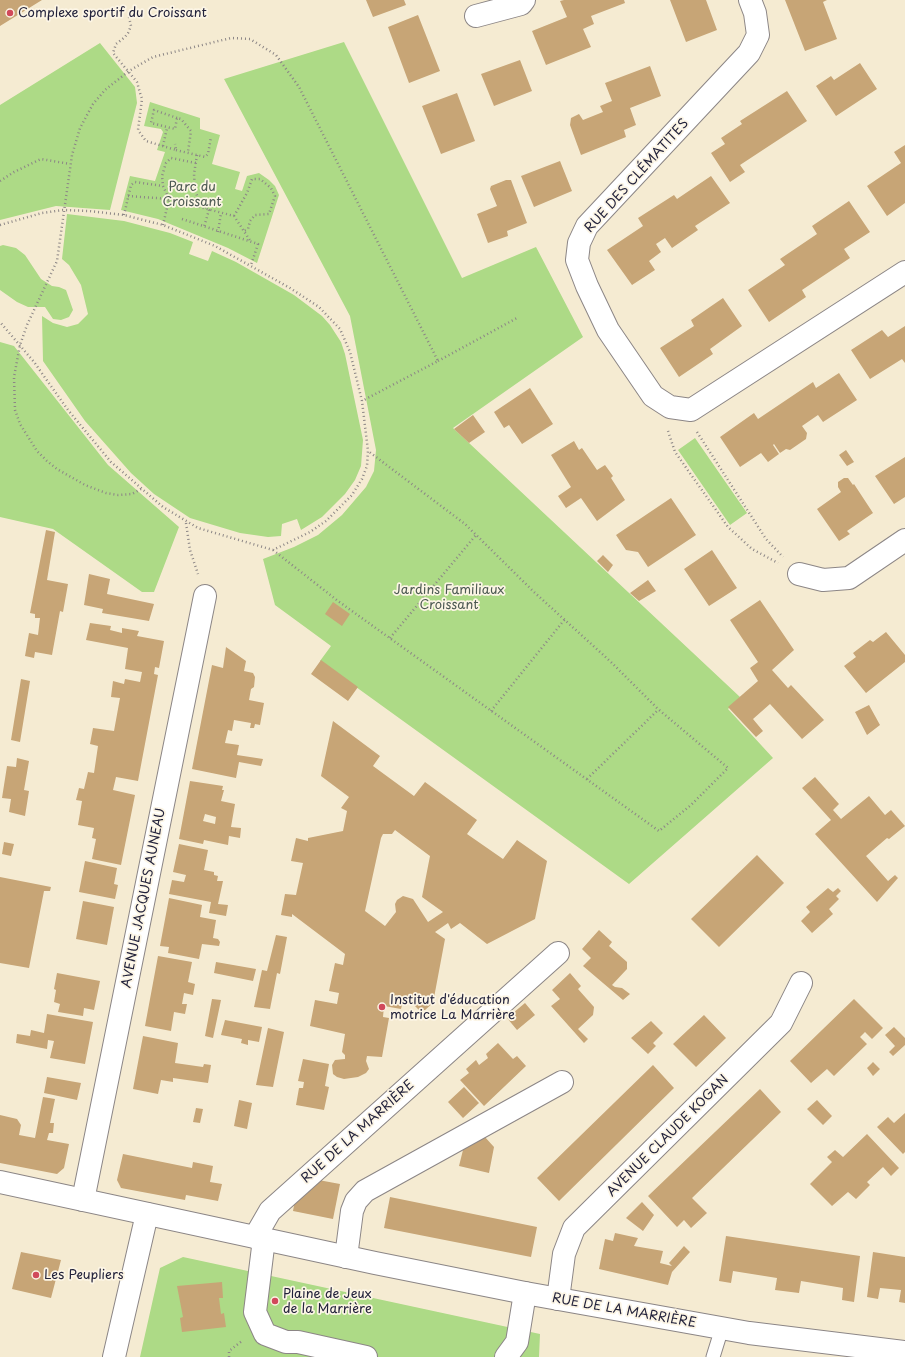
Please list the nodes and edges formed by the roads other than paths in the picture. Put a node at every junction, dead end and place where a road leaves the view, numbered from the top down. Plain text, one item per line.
1 (524, 0) edge
2 (750, 0) edge
3 (476, 16) dead end
4 (905, 272) edge
5 (905, 540) edge
6 (799, 574) road end
7 (206, 596) road end
8 (558, 953) dead end
9 (802, 983) dead end
10 (562, 1082) dead end
11 (0, 1182) edge
12 (83, 1200) junction
13 (147, 1214) junction
14 (259, 1238) junction
15 (346, 1257) junction
16 (525, 1293) junction
17 (558, 1299) junction
18 (722, 1328) junction
19 (905, 1352) edge
20 (114, 1357) edge
21 (366, 1357) edge
22 (506, 1357) edge
23 (713, 1357) edge

1 - 3 street
2 - 4 street, RUE DES CLÉMATITES
5 - 6 street
7 - 12 street, AVENUE JACQUES AUNEAU
8 - 14 street, RUE DE LA MARRIÈRE
9 - 17 street, AVENUE CLAUDE KOGAN
10 - 15 street
11 - 12 street, RUE DE LA MARRIÈRE
12 - 13 street, RUE DE LA MARRIÈRE
13 - 14 street, RUE DE LA MARRIÈRE
13 - 20 street
14 - 15 street, RUE DE LA MARRIÈRE
14 - 21 street
15 - 16 street, RUE DE LA MARRIÈRE
16 - 17 street, RUE DE LA MARRIÈRE
16 - 22 street
17 - 18 street, RUE DE LA MARRIÈRE
18 - 19 street, RUE DE LA MARRIÈRE
18 - 23 lane

